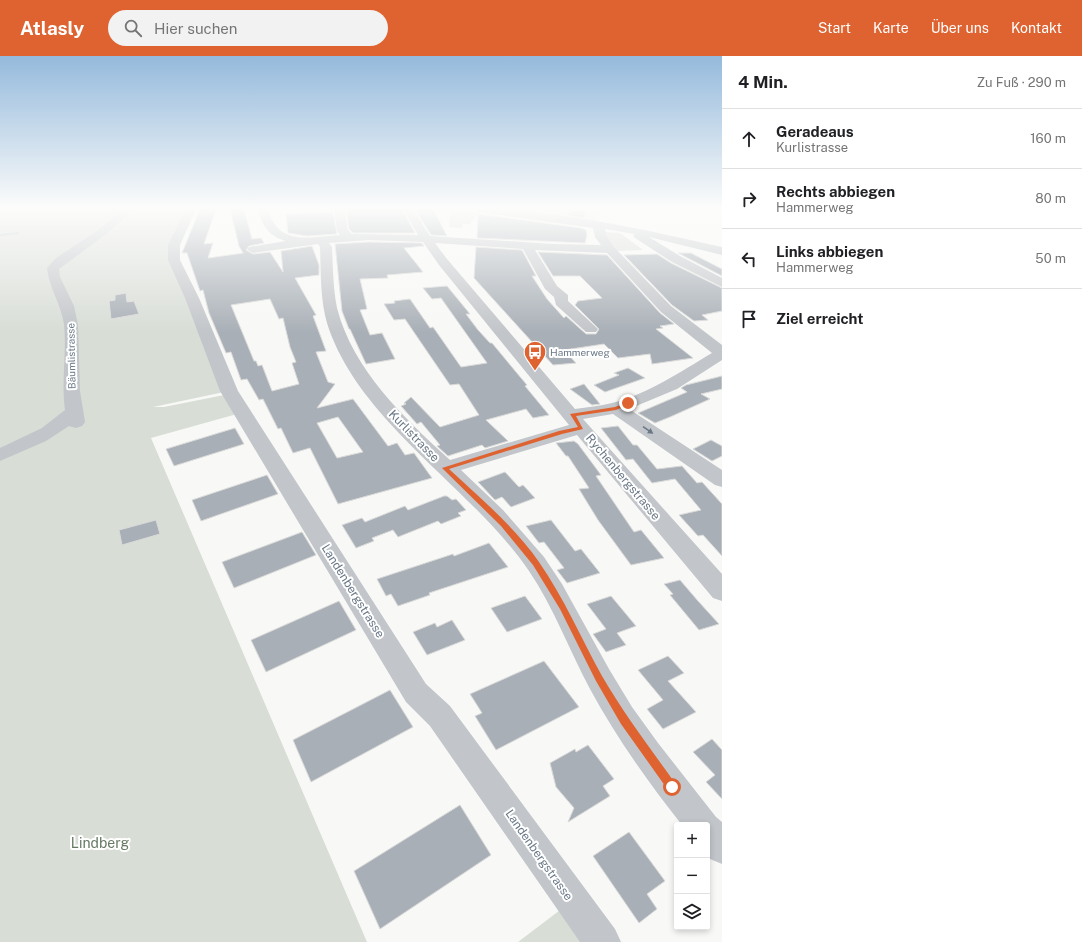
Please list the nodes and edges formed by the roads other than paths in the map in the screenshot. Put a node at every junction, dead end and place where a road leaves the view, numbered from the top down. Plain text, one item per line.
1 (75, 250) edge
2 (174, 250) edge
3 (326, 250) edge
4 (434, 250) edge
5 (529, 250) edge
6 (611, 250) edge
7 (663, 250) edge
8 (722, 283) edge
9 (591, 329) dead end
10 (722, 353) edge
11 (616, 408) junction
12 (577, 422) junction
13 (0, 455) edge
14 (445, 468) junction
15 (722, 480) edge
16 (722, 591) edge
17 (701, 822) edge
18 (710, 833) edge
19 (722, 847) edge
20 (602, 942) edge

1 - 13 street, Bäumlistrasse
2 - 20 street, Landenbergstrasse
3 - 14 street, Kurlistrasse
4 - 12 street, Rychenbergstrasse
5 - 9 street
6 - 10 street
7 - 8 street
10 - 11 street
11 - 12 street
11 -> 15 street
12 - 14 street
12 - 16 street, Rychenbergstrasse
14 - 17 street, Kurlistrasse
18 - 19 street

